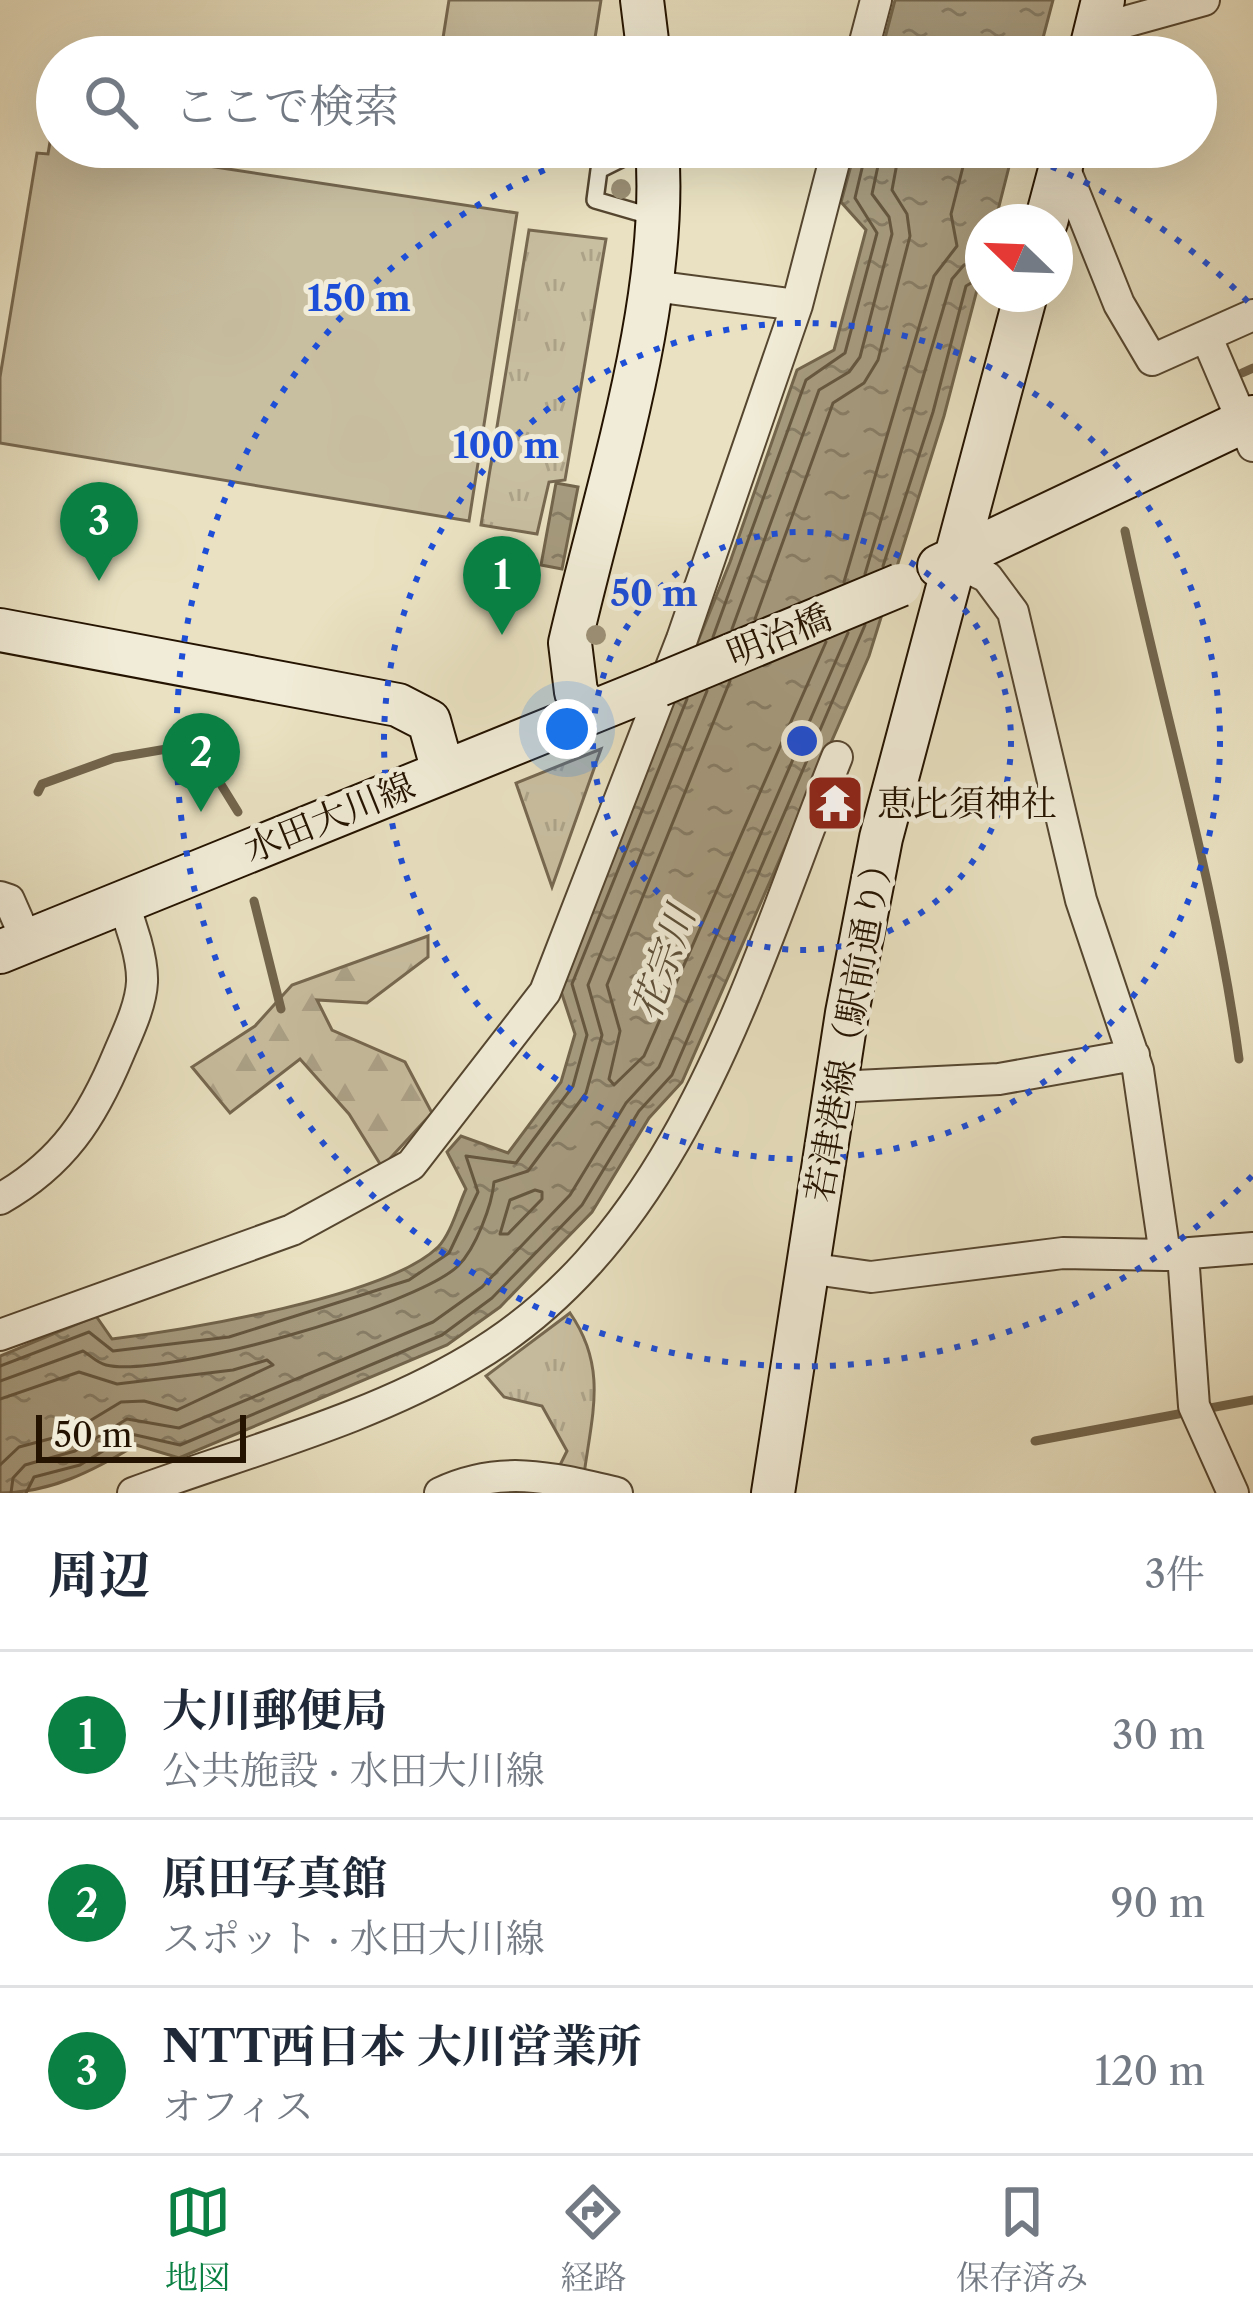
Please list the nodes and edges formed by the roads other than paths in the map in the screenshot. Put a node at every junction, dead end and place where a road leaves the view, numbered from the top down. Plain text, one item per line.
1 (642, 0) edge
2 (876, 0) edge
3 (1204, 0) edge
4 (1101, 7) edge
5 (646, 36) edge
6 (867, 36) edge
7 (602, 168) edge
8 (658, 168) edge
9 (833, 168) edge
10 (1061, 168) edge
11 (1069, 168) edge
12 (1051, 204) edge
13 (660, 218) junction
14 (653, 286) junction
15 (797, 305) junction
16 (1021, 312) edge
17 (1253, 315) edge
18 (1207, 338) junction
19 (1250, 428) edge
20 (952, 560) junction
21 (0, 630) edge
22 (658, 685) joint
23 (587, 710) junction
24 (838, 758) dead end
25 (443, 771) junction
26 (0, 897) edge
27 (122, 902) junction
28 (13, 946) edge
29 (1134, 1055) junction
30 (836, 1087) junction
31 (0, 1199) edge
32 (1253, 1248) edge
33 (1174, 1255) junction
34 (807, 1268) junction
35 (0, 1335) edge
36 (133, 1493) edge
37 (440, 1493) edge
38 (616, 1493) edge
39 (773, 1493) edge
40 (1233, 1493) edge

1 - 5 main road
2 - 6 street
3 - 4 street
7 - 13 lane
8 - 13 main road
9 - 15 street
10 - 12 main road
11 - 18 street
13 - 14 main road
14 - 15 street
14 - 23 main road
15 - 35 street
16 - 20 main road, 若津港線（駅前通り）
17 - 18 street
18 - 19 street
19 - 20 main road
20 - 22 main road, 明治橋, bridge
20 - 29 street
20 - 30 main road, 若津港線（駅前通り）
21 - 25 main road
22 - 23 main road, 水田大川線
23 - 25 main road, 水田大川線
24 - 36 street
25 - 27 main road, 水田大川線
26 - 28 street
27 - 28 main road, 水田大川線
27 - 31 street
29 - 30 street
29 - 33 street
30 - 34 main road, 若津港線（駅前通り）
32 - 33 street
33 - 34 street
33 - 40 street
34 - 39 main road, 若津港線（駅前通り）
37 - 38 street

